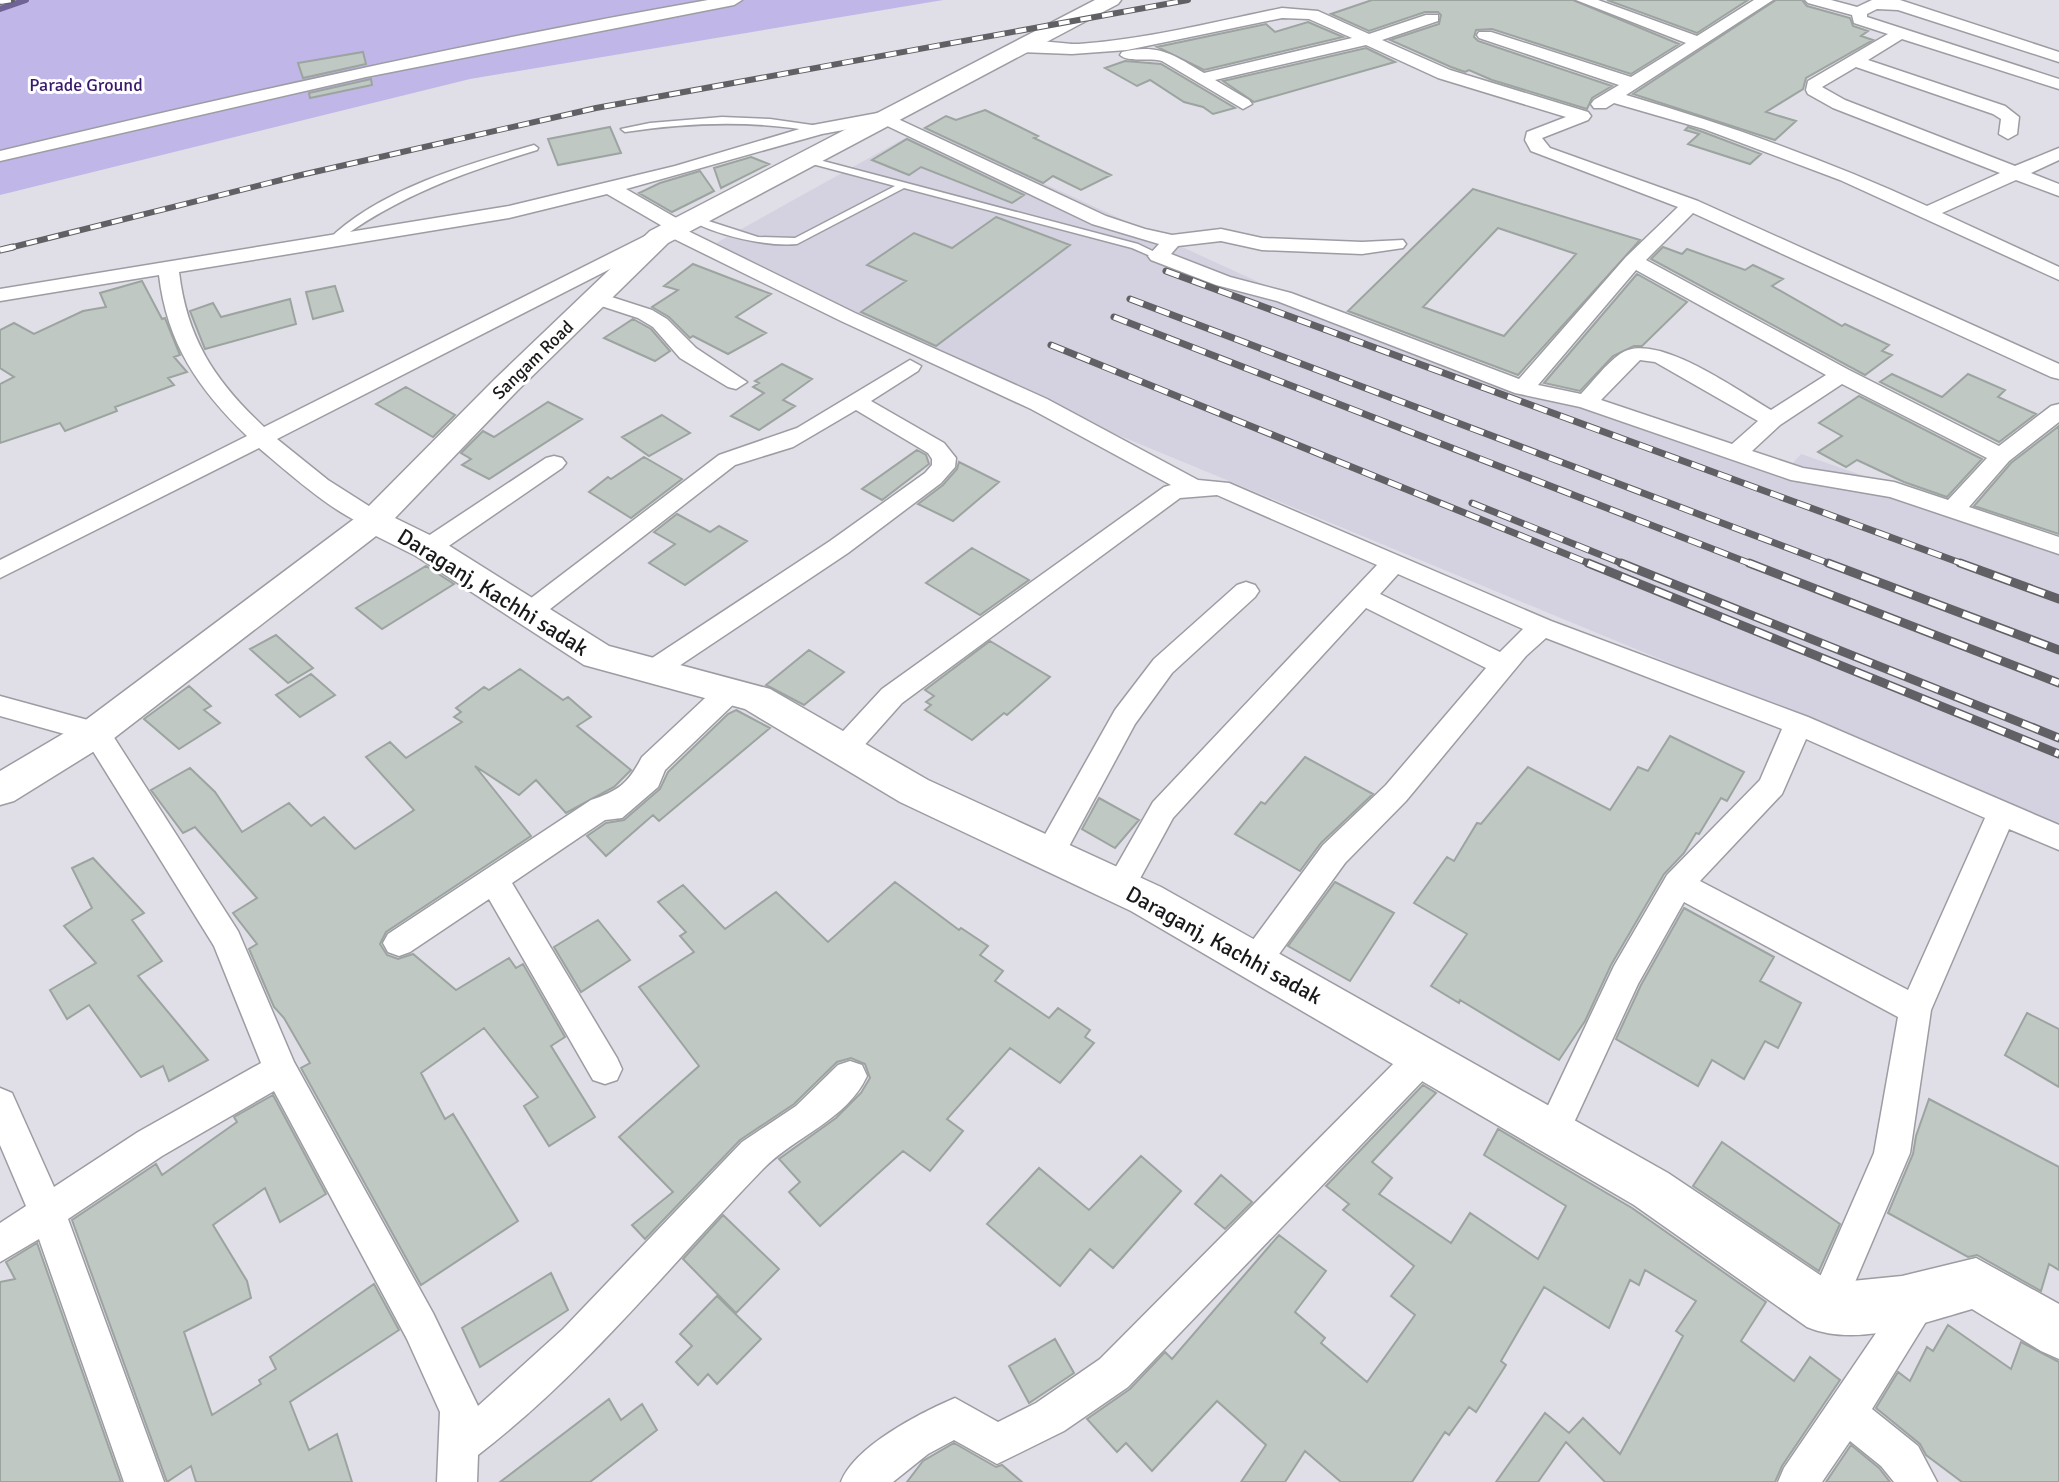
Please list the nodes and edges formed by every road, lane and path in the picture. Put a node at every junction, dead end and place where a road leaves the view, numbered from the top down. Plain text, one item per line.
1 (734, 0) edge
2 (1111, 0) edge
3 (1584, 0) edge
4 (1764, 0) edge
5 (1813, 0) edge
6 (1860, 6) edge
7 (1432, 18) dead end
8 (1899, 34) junction
9 (1485, 35) dead end
10 (1366, 40) junction
11 (1698, 42) junction
12 (1020, 47) junction
13 (1084, 48) junction
14 (2059, 57) edge
15 (1855, 61) junction
16 (1995, 62) junction
17 (1202, 78) junction
18 (1631, 83) junction
19 (2059, 84) edge
20 (1952, 94) junction
21 (1610, 96) junction
22 (1243, 104) dead end
23 (1582, 116) junction
24 (883, 117) junction
25 (625, 129) dead end
26 (819, 129) junction
27 (2008, 134) dead end
28 (534, 148) dead end
29 (2059, 153) edge
30 (0, 156) edge
31 (804, 159) junction
32 (2017, 172) junction
33 (903, 185) junction
34 (611, 188) junction
35 (2059, 190) edge
36 (1691, 205) junction
37 (1927, 213) junction
38 (675, 228) junction
39 (333, 240) junction
40 (1396, 244) dead end
41 (1165, 249) junction
42 (1633, 261) junction
43 (168, 266) junction
44 (2059, 274) edge
45 (0, 295) edge
46 (596, 298) junction
47 (910, 366) dead end
48 (2059, 372) edge
49 (1841, 375) junction
50 (736, 382) dead end
51 (1523, 388) junction
52 (856, 401) junction
53 (1586, 402) junction
54 (2059, 411) edge
55 (1772, 420) junction
56 (262, 439) junction
57 (1734, 455) junction
58 (2001, 456) junction
59 (554, 463) dead end
60 (1193, 487) junction
61 (1953, 510) junction
62 (374, 521) junction
63 (2059, 546) edge
64 (428, 548) junction
65 (1394, 563) junction
66 (0, 570) edge
67 (1246, 591) dead end
68 (1363, 596) junction
69 (527, 614) junction
70 (1542, 627) junction
71 (1504, 665) junction
72 (652, 671) junction
73 (729, 692) junction
74 (0, 706) edge
75 (1798, 724) junction
76 (96, 732) junction
77 (843, 750) junction
78 (0, 790) edge
79 (2001, 814) junction
80 (2059, 838) edge
81 (1049, 854) junction
82 (494, 880) junction
83 (1678, 884) junction
84 (1120, 886) junction
85 (399, 943) dead end
86 (1255, 962) junction
87 (1915, 1010) junction
88 (1422, 1058) junction
89 (605, 1069) dead end
90 (280, 1070) junction
91 (850, 1076) dead end
92 (0, 1104) edge
93 (1553, 1131) junction
94 (46, 1212) junction
95 (0, 1244) edge
96 (1921, 1299) junction
97 (1825, 1309) junction
98 (2059, 1333) edge
99 (1845, 1414) junction
100 (459, 1445) junction
101 (144, 1482) edge
102 (457, 1482) edge
103 (861, 1482) edge
104 (1798, 1482) edge
105 (1917, 1482) edge

1 - 30 street
2 - 12 main road, Sangam Road
3 - 11 street
4 - 11 street
5 - 6 street
6 - 8 street
6 - 14 street
7 - 10 street
8 - 15 street
8 - 16 street
9 - 18 street
10 - 13 street
10 - 17 street
10 - 23 street
11 - 18 street
12 - 13 street
12 - 24 main road, Sangam Road
13 - 17 street
15 - 20 street
15 - 32 street
16 - 19 street
16 - 20 street
17 - 22 street
18 - 21 street
20 - 27 street
21 - 23 street
21 - 37 street
23 - 36 street
24 - 26 street
24 - 31 main road, Sangam Road
24 - 41 street
25 - 26 lane
26 - 34 street
28 - 39 lane
29 - 32 street
31 - 33 lane
31 - 38 main road, Sangam Road
32 - 35 street
32 - 37 street
33 - 38 lane
33 - 41 lane
34 - 38 street
34 - 39 street
36 - 42 street
36 - 48 street
37 - 44 street
38 - 46 main road, Sangam Road
38 - 56 street
38 - 60 street
39 - 43 street
40 - 41 street
41 - 51 street
42 - 49 street
42 - 51 street
43 - 45 street
43 - 56 street
46 - 50 street
46 - 62 main road, Sangam Road
47 - 52 street
49 - 55 street
49 - 58 street
51 - 53 street
52 - 69 street
52 - 72 street
53 - 55 street
53 - 57 street
54 - 58 street
55 - 57 street
56 - 62 street
56 - 66 street
57 - 61 street
58 - 61 street
59 - 64 street
60 - 65 street
60 - 77 street
61 - 63 street
62 - 64 main road, Daraganj, Kachhi sadak
62 - 76 main road, Sangam Road
64 - 69 main road, Daraganj, Kachhi sadak
65 - 68 street
65 - 70 street
67 - 81 street
68 - 71 street
68 - 84 street
69 - 72 main road, Daraganj, Kachhi sadak
70 - 71 street
70 - 75 street
71 - 86 street
72 - 73 main road, Daraganj, Kachhi sadak
73 - 77 main road, Daraganj, Kachhi sadak
73 - 82 street
74 - 76 street
75 - 79 street
75 - 83 street
76 - 78 main road, Sangam Road
76 - 90 street
77 - 81 main road, Daraganj, Kachhi sadak
79 - 80 street
79 - 87 street
81 - 84 main road, Daraganj, Kachhi sadak
82 - 85 street
82 - 89 street
83 - 87 street
83 - 93 street
84 - 86 main road, Daraganj, Kachhi sadak
86 - 88 main road, Daraganj, Kachhi sadak
87 - 97 street
88 - 93 main road, Daraganj, Kachhi sadak
88 - 103 street
90 - 94 street
90 - 100 street
91 - 100 street
92 - 94 street
93 - 97 main road, Daraganj, Kachhi sadak
94 - 95 street
94 - 101 street
96 - 97 main road
96 - 98 main road
96 - 99 street
99 - 104 street
99 - 105 street
100 - 102 street

